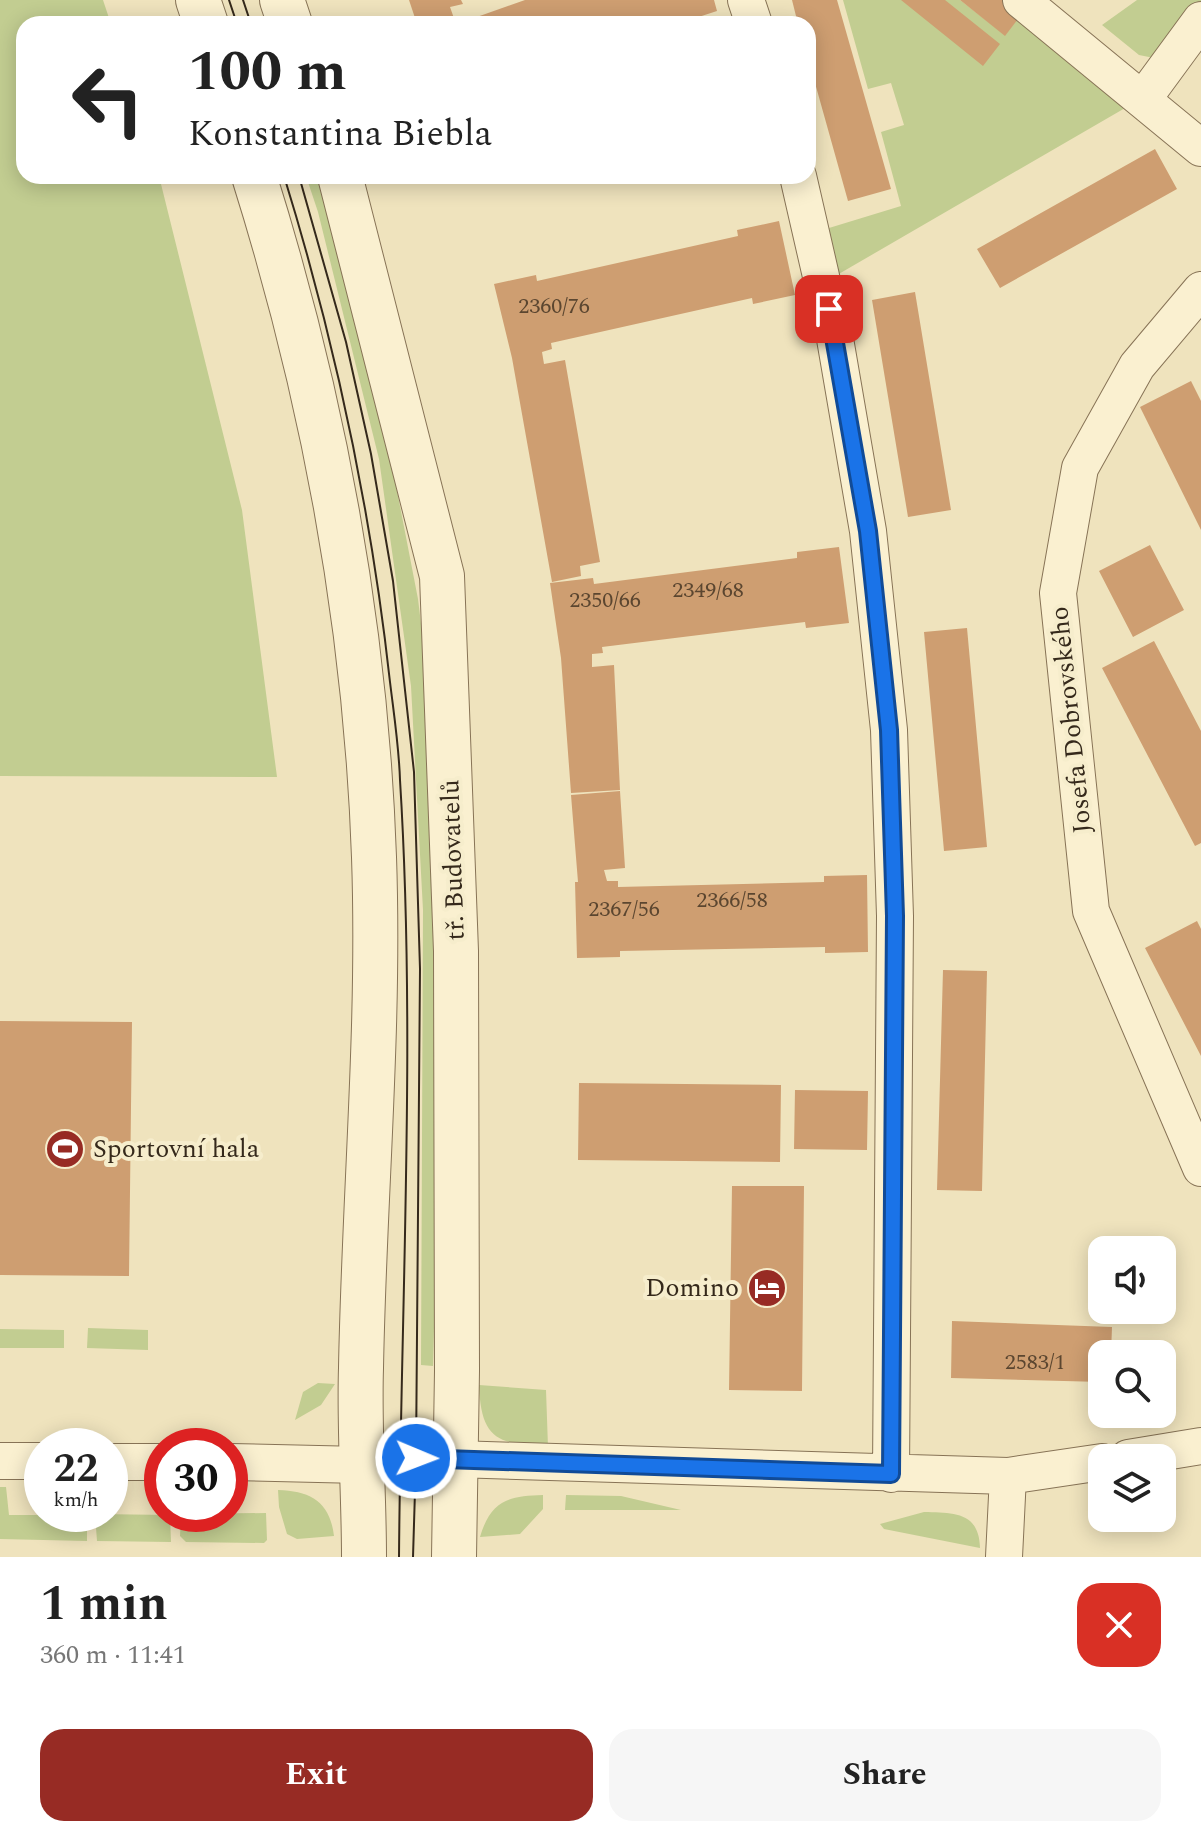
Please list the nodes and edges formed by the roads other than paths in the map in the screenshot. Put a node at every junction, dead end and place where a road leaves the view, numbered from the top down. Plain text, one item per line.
1 (1021, 0) edge
2 (1201, 20) edge
3 (1143, 99) junction
4 (1201, 148) edge
5 (256, 184) edge
6 (342, 184) edge
7 (800, 184) edge
8 (1201, 290) edge
9 (1201, 1168) edge
10 (1201, 1446) edge
11 (1176, 1450) edge
12 (455, 1459) junction
13 (0, 1461) edge
14 (24, 1461) edge
15 (248, 1462) edge
16 (1088, 1464) edge
17 (361, 1465) junction
18 (891, 1474) junction
19 (1008, 1476) junction
20 (364, 1557) edge
21 (454, 1557) edge
22 (1004, 1557) edge

1 - 3 street
2 - 3 street
3 - 4 street
5 - 17 street
6 - 12 street, tř. Budovatelů
7 - 18 street
8 - 9 street, Josefa Dobrovského
10 - 11 street
12 - 17 street
12 - 18 street
12 - 21 street, tř. Budovatelů
13 - 14 street
15 - 17 street
16 - 19 street
17 - 20 street
18 - 19 street
19 - 22 street

